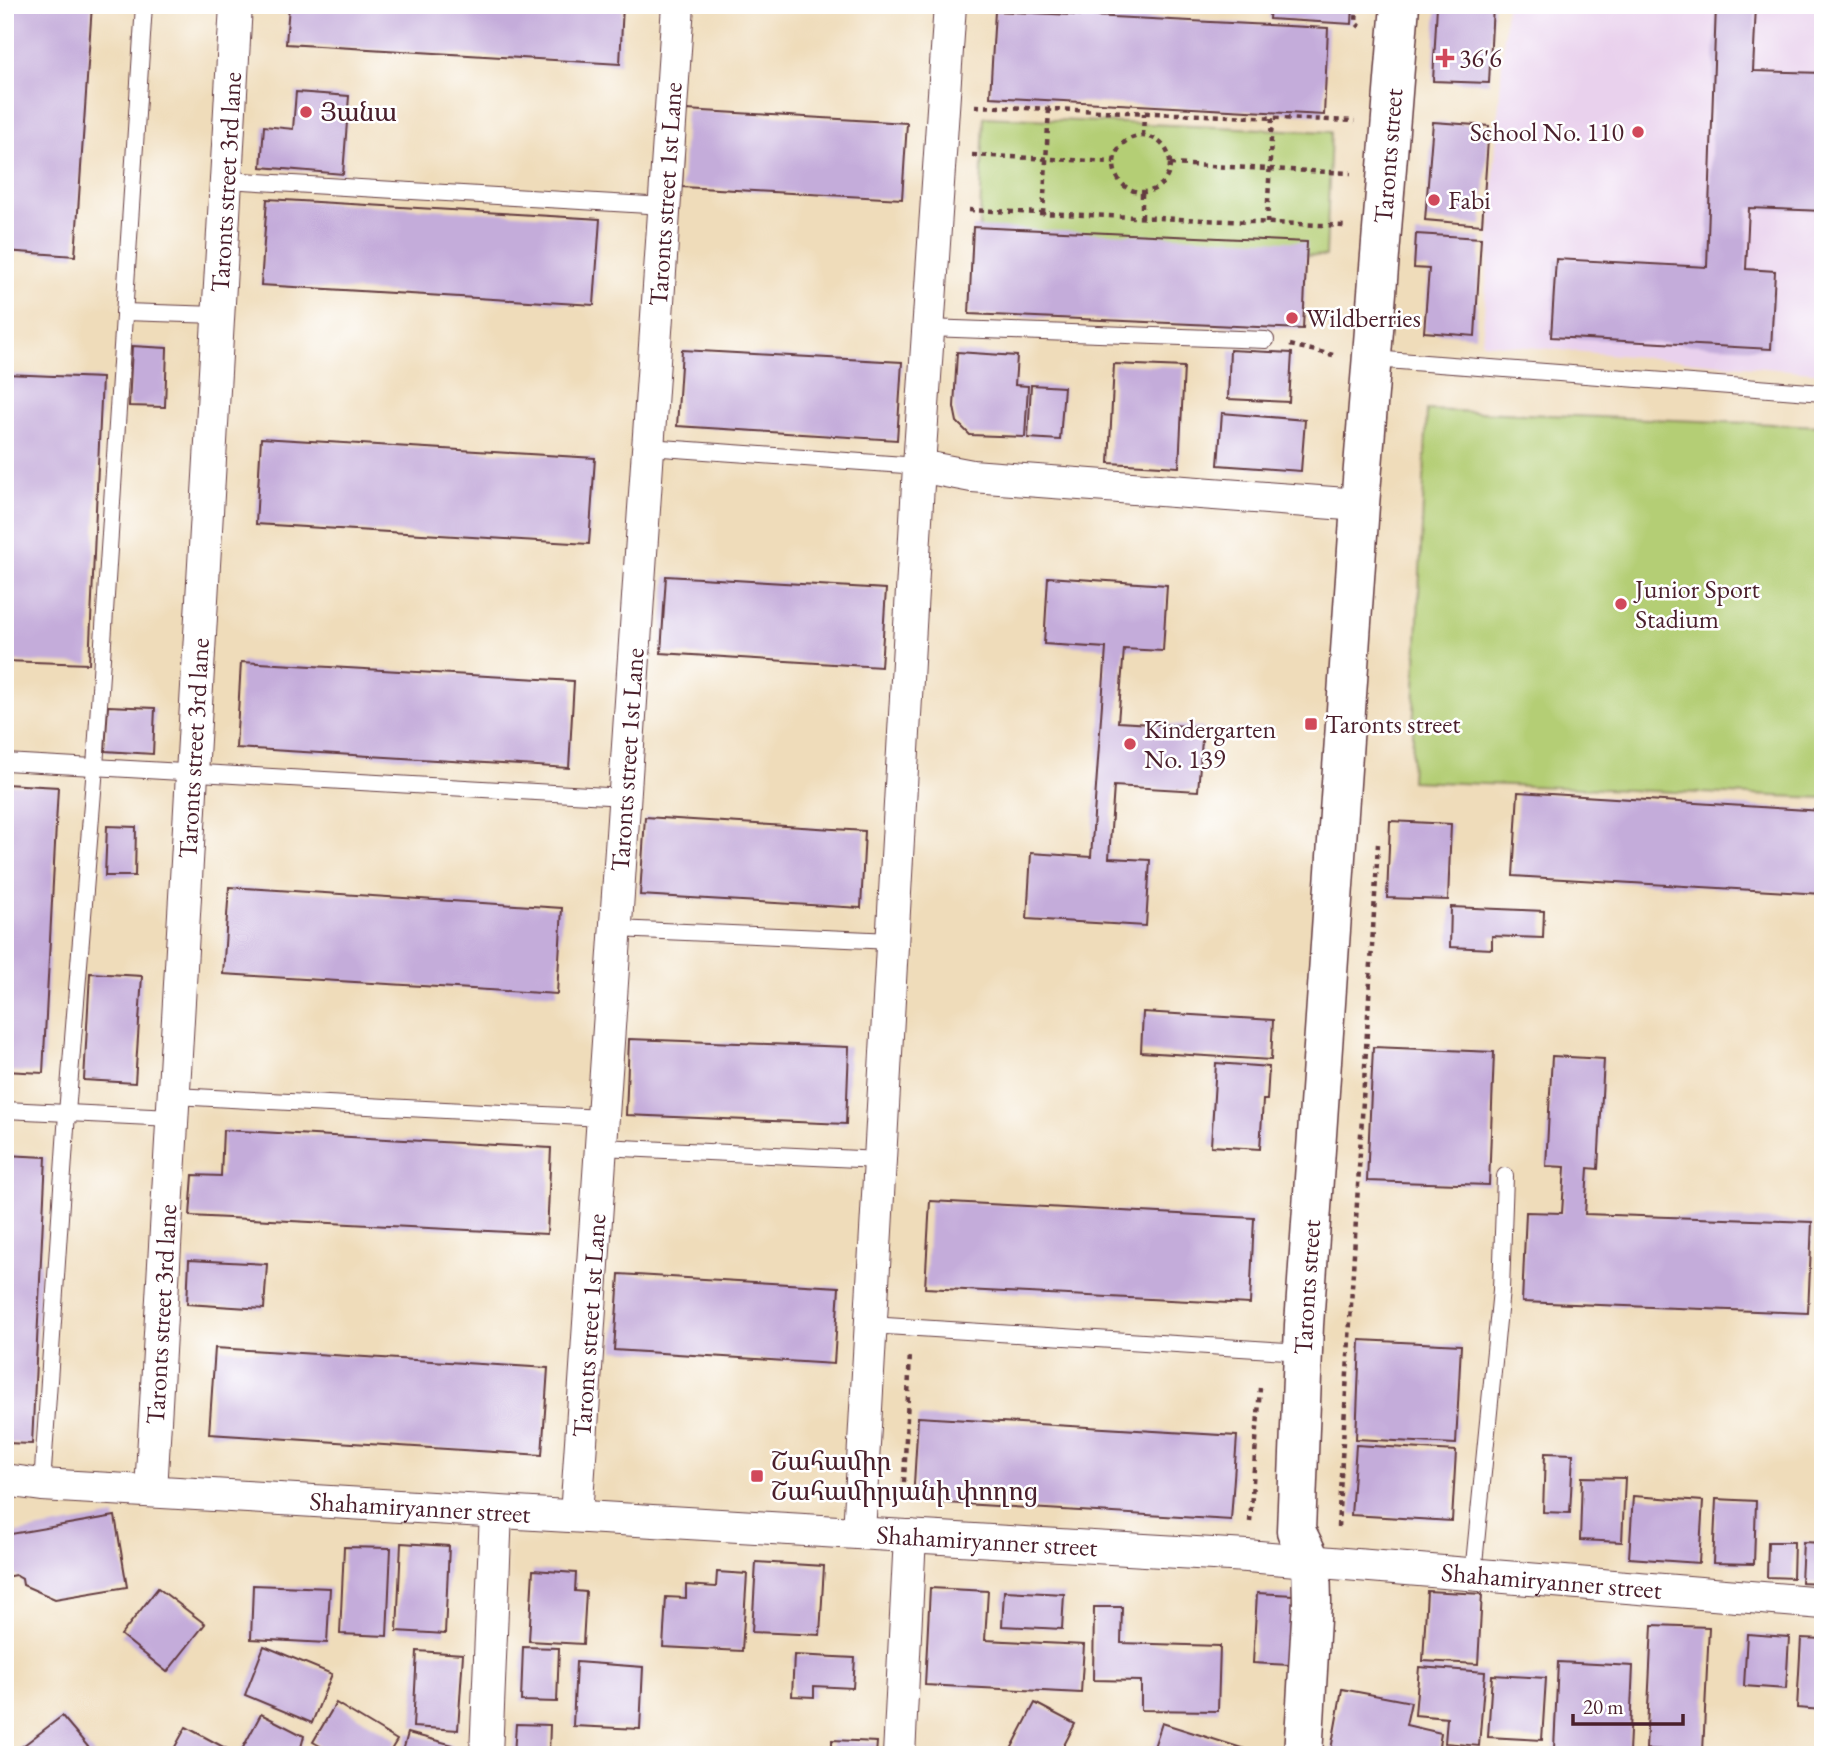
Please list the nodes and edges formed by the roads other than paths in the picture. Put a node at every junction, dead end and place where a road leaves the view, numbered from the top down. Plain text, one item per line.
1 (144, 5) edge
2 (236, 5) edge
3 (678, 5) edge
4 (950, 5) edge
5 (1400, 5) edge
6 (226, 180) junction
7 (665, 206) junction
8 (124, 312) junction
9 (218, 315) junction
10 (928, 328) junction
11 (1266, 340) road end
12 (1356, 358) junction
13 (1823, 393) edge
14 (648, 447) junction
15 (919, 466) junction
16 (1360, 505) junction
17 (5, 762) edge
18 (95, 766) junction
19 (192, 772) junction
20 (625, 797) junction
21 (616, 929) junction
22 (892, 941) junction
23 (173, 1107) junction
24 (5, 1110) edge
25 (67, 1113) junction
26 (602, 1133) junction
27 (880, 1160) junction
28 (1505, 1175) dead end
29 (870, 1325) junction
30 (1303, 1352) junction
31 (5, 1480) edge
32 (42, 1485) junction
33 (151, 1491) junction
34 (496, 1512) junction
35 (576, 1517) junction
36 (859, 1533) junction
37 (906, 1536) junction
38 (1311, 1561) junction
39 (1473, 1573) junction
40 (1823, 1603) edge
41 (486, 1755) edge
42 (899, 1755) edge
43 (1303, 1755) edge

1 - 8 lane
2 - 6 street, Taronts street 3rd lane
3 - 7 street, Taronts street 1st Lane
4 - 10 street
5 - 12 street, Taronts street
6 - 7 lane
6 - 9 street, Taronts street 3rd lane
7 - 14 street, Taronts street 1st Lane
8 - 9 lane
8 - 18 lane
9 - 19 street, Taronts street 3rd lane
10 - 11 lane
10 - 15 street
12 - 13 lane
12 - 16 street, Taronts street
14 - 15 lane
14 - 20 street, Taronts street 1st Lane
15 - 16 street
15 - 22 street
16 - 30 street, Taronts street
17 - 18 lane
18 - 19 lane
18 - 25 lane
19 - 20 lane
19 - 23 street, Taronts street 3rd lane
20 - 21 street, Taronts street 1st Lane
21 - 22 lane
21 - 26 street, Taronts street 1st Lane
22 - 27 street
23 - 25 lane
23 - 26 lane
23 - 33 street, Taronts street 3rd lane
24 - 25 lane
25 - 32 lane
26 - 27 lane
26 - 35 street, Taronts street 1st Lane
27 - 29 street
28 - 39 lane
29 - 30 lane
29 - 36 street
30 - 38 street, Taronts street
31 - 32 street, Shahamiryanner street
32 - 33 street, Shahamiryanner street
33 - 34 street, Shahamiryanner street
34 - 35 street, Shahamiryanner street
34 - 41 street
35 - 36 street, Shahamiryanner street
36 - 37 street, Shahamiryanner street
37 - 38 street, Shahamiryanner street
37 - 42 street
38 - 39 street, Shahamiryanner street
38 - 43 street
39 - 40 street, Shahamiryanner street

